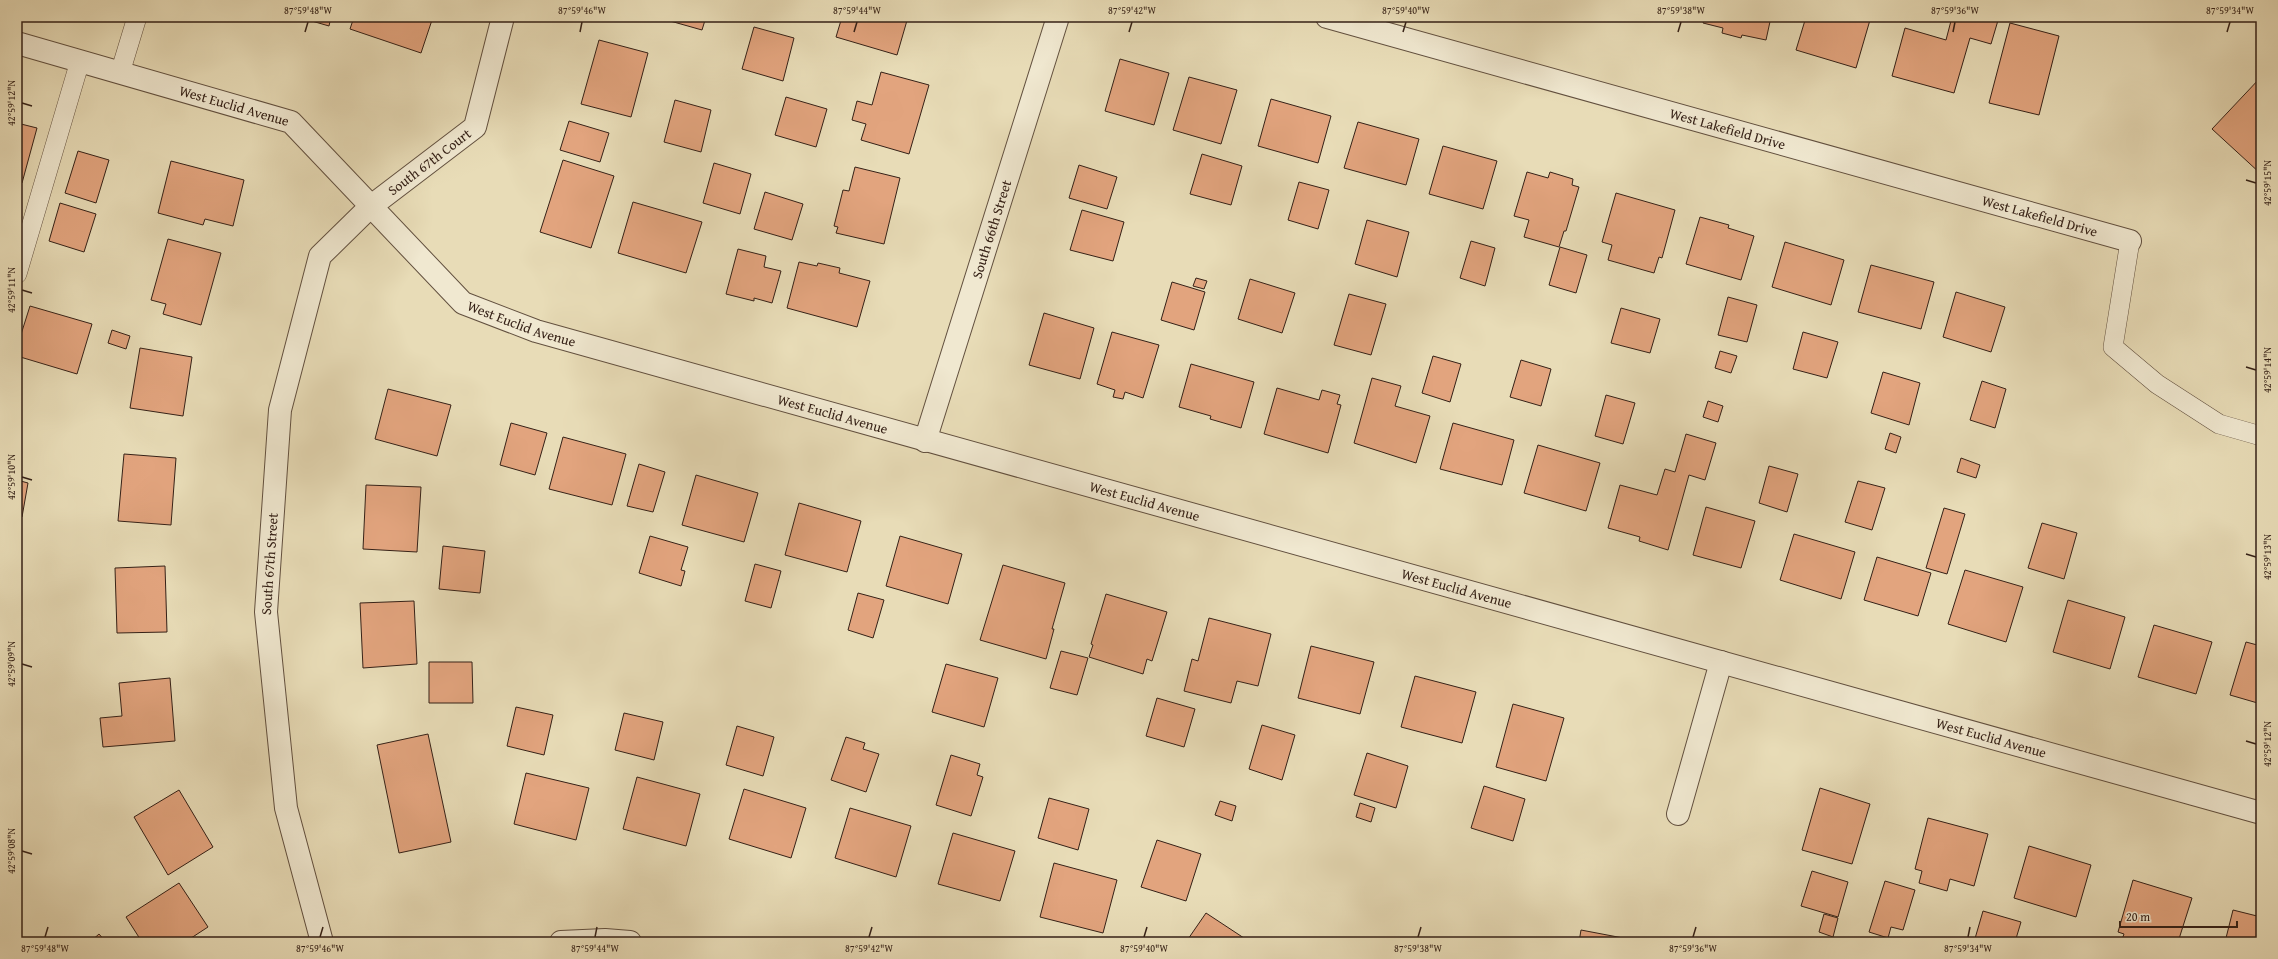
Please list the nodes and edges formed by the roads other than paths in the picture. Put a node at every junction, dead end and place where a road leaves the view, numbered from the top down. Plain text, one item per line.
1 (137, 17) edge
2 (504, 17) edge
3 (1058, 17) edge
4 (1327, 17) edge
5 (17, 43) edge
6 (80, 61) junction
7 (120, 73) junction
8 (370, 207) junction
9 (2130, 241) joint
10 (17, 274) edge
11 (2261, 436) edge
12 (926, 441) junction
13 (1721, 662) junction
14 (2261, 813) edge
15 (1678, 814) dead end
16 (322, 942) edge
17 (561, 942) edge
18 (630, 942) edge

1 - 7 lane
2 - 8 street, South 67th Court
3 - 12 street, South 66th Street
4 - 9 street, West Lakefield Drive
5 - 6 street, West Euclid Avenue
6 - 7 street, West Euclid Avenue
6 - 10 lane
7 - 8 street, West Euclid Avenue
8 - 12 street, West Euclid Avenue
8 - 16 street, South 67th Street
9 - 11 lane
12 - 13 street, West Euclid Avenue
13 - 14 street, West Euclid Avenue
13 - 15 street
17 - 18 street

